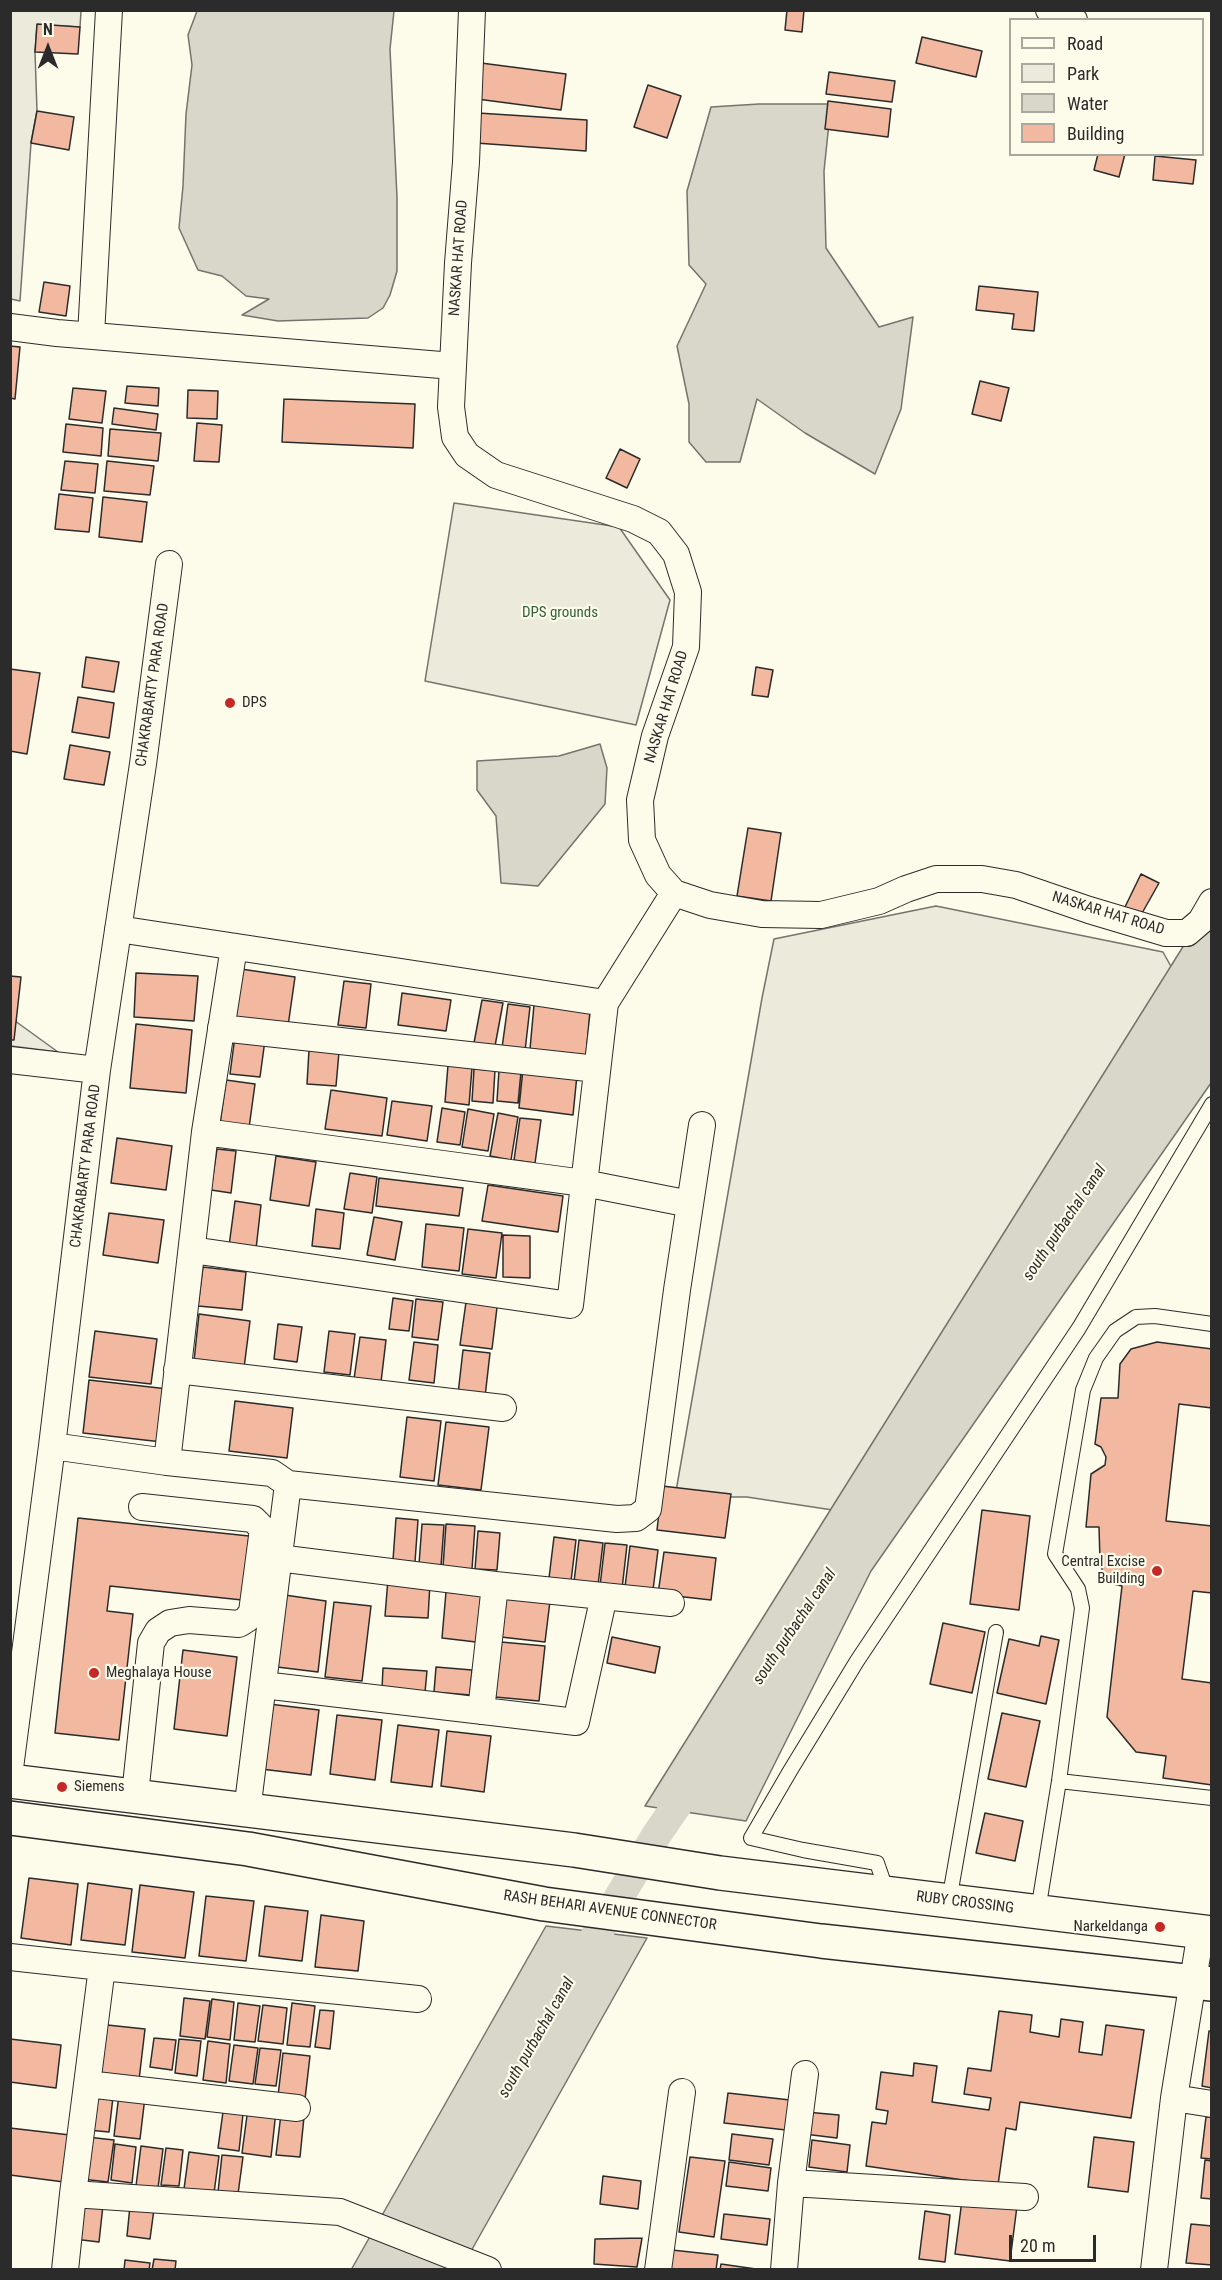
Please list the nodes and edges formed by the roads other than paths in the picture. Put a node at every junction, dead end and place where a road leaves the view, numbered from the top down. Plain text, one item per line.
1 (109, 10) edge
2 (472, 10) edge
3 (1049, 10) edge
4 (1069, 18) edge
5 (10, 327) edge
6 (91, 335) junction
7 (453, 366) junction
8 (169, 564) dead end
9 (674, 893) junction
10 (1212, 902) edge
11 (118, 929) junction
12 (234, 947) junction
13 (604, 1003) junction
14 (221, 1028) junction
15 (10, 1060) edge
16 (597, 1069) junction
17 (97, 1070) junction
18 (1212, 1104) edge
19 (702, 1125) dead end
20 (205, 1132) junction
21 (584, 1183) junction
22 (690, 1204) junction
23 (192, 1250) junction
24 (1212, 1324) edge
25 (177, 1370) junction
26 (502, 1408) dead end
27 (52, 1446) junction
28 (167, 1462) junction
29 (288, 1484) junction
30 (142, 1507) dead end
31 (278, 1558) junction
32 (495, 1585) junction
33 (604, 1596) junction
34 (670, 1604) dead end
35 (996, 1632) dead end
36 (263, 1685) junction
37 (481, 1711) junction
38 (10, 1768) edge
39 (10, 1781) edge
40 (1059, 1781) junction
41 (135, 1795) junction
42 (1212, 1798) edge
43 (247, 1811) junction
44 (10, 1818) edge
45 (888, 1893) junction
46 (949, 1901) junction
47 (1038, 1912) junction
48 (1206, 1932) edge
49 (10, 1957) edge
50 (102, 1967) junction
51 (1202, 1984) edge
52 (418, 1999) dead end
53 (805, 2074) dead end
54 (87, 2084) junction
55 (682, 2092) dead end
56 (1174, 2098) junction
57 (1212, 2104) edge
58 (297, 2108) dead end
59 (791, 2183) junction
60 (73, 2194) junction
61 (1025, 2197) dead end
62 (65, 2270) edge
63 (488, 2270) edge
64 (658, 2270) edge
65 (784, 2270) edge
66 (1154, 2270) edge

1 - 6 street
2 - 7 street, NASKAR HAT ROAD
3 - 4 street
5 - 6 street
6 - 7 street
7 - 9 street, NASKAR HAT ROAD
8 - 11 street, CHAKRABARTY PARA ROAD
9 - 10 street, NASKAR HAT ROAD
9 - 13 street
11 - 12 street
11 - 17 street, CHAKRABARTY PARA ROAD
12 - 13 street
12 - 14 street
13 - 16 street
14 - 16 street
14 - 20 street
15 - 17 street
16 - 21 street
17 - 27 street, CHAKRABARTY PARA ROAD
18 - 45 lane
19 - 22 street
20 - 21 street
20 - 23 street
21 - 22 street
21 - 23 street
22 - 29 street
23 - 25 street
24 - 40 lane
25 - 26 street
25 - 28 street
27 - 28 street
27 - 38 street, CHAKRABARTY PARA ROAD
28 - 29 street
29 - 31 street
30 - 41 street
31 - 32 street
31 - 36 street
32 - 33 street
32 - 37 street
33 - 34 street
33 - 37 street
35 - 46 lane
36 - 37 street
36 - 43 street
39 - 41 main road
40 - 42 lane
40 - 47 lane
41 - 43 main road
43 - 45 main road, RUBY CROSSING
44 - 51 main road, RASH BEHARI AVENUE CONNECTOR
45 - 46 main road, RUBY CROSSING
46 - 47 main road, RUBY CROSSING
47 - 48 main road, RUBY CROSSING
48 - 51 street
49 - 50 street
50 - 52 street
50 - 54 street
51 - 56 street
53 - 59 street
54 - 58 street
54 - 60 street
55 - 64 street
56 - 57 street
56 - 66 street
59 - 61 street
59 - 65 street
60 - 62 street
60 - 63 street

